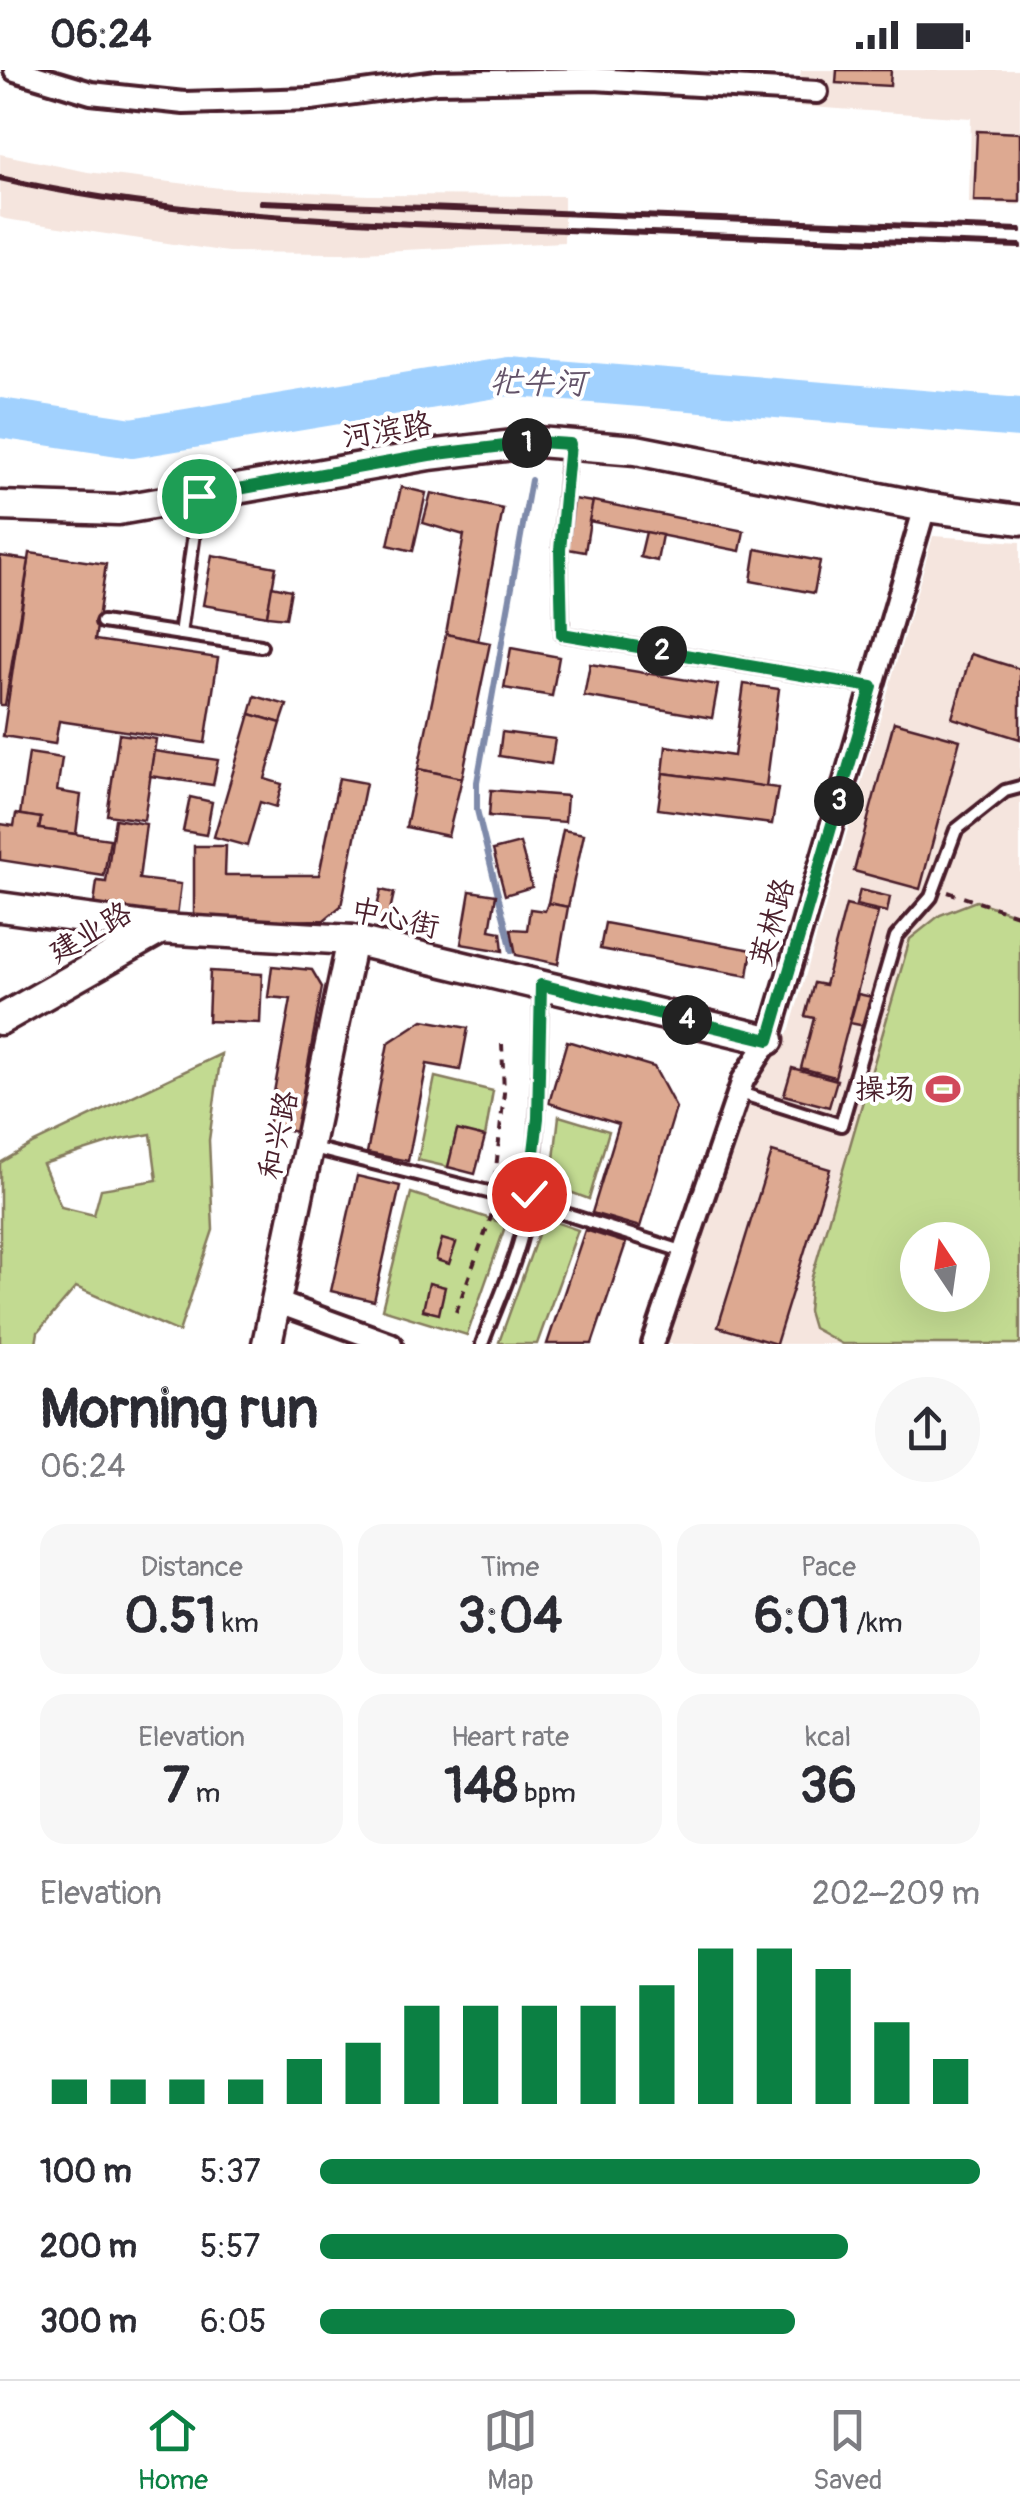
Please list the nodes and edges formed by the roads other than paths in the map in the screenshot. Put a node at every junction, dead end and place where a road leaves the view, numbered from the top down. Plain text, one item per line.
1 (14, 70) edge
2 (817, 92) dead end
3 (570, 444) junction
4 (199, 496) junction
5 (0, 506) edge
6 (926, 508) junction
7 (1020, 520) edge
8 (102, 622) dead end
9 (180, 634) junction
10 (261, 646) dead end
11 (872, 687) junction
12 (1020, 788) edge
13 (0, 907) edge
14 (161, 929) junction
15 (352, 940) junction
16 (541, 985) junction
17 (0, 1020) edge
18 (769, 1040) junction
19 (739, 1093) junction
20 (308, 1147) junction
21 (528, 1202) junction
22 (684, 1252) junction
23 (276, 1302) junction
24 (267, 1344) edge
25 (391, 1344) edge
26 (482, 1344) edge
27 (653, 1344) edge

1 - 2 street
3 - 4 street, 河滨路
3 - 6 street, 河滨路
3 - 11 lane
4 - 5 street, 河滨路
4 - 9 lane
6 - 7 street, 河滨路
6 - 11 street, 英林路
8 - 9 lane
9 - 10 lane
11 - 18 street, 英林路
12 - 19 lane
13 - 14 street, 中心街
14 - 15 street, 中心街
14 - 17 street, 建业路
15 - 16 street, 中心街
15 - 20 street, 和兴路
16 - 18 street, 中心街
16 - 21 lane
18 - 19 street, 英林路
19 - 22 street, 英林路
20 - 21 lane
20 - 23 street, 和兴路
21 - 22 lane
21 - 26 lane
22 - 27 street, 英林路
23 - 24 street, 和兴路
23 - 25 street

